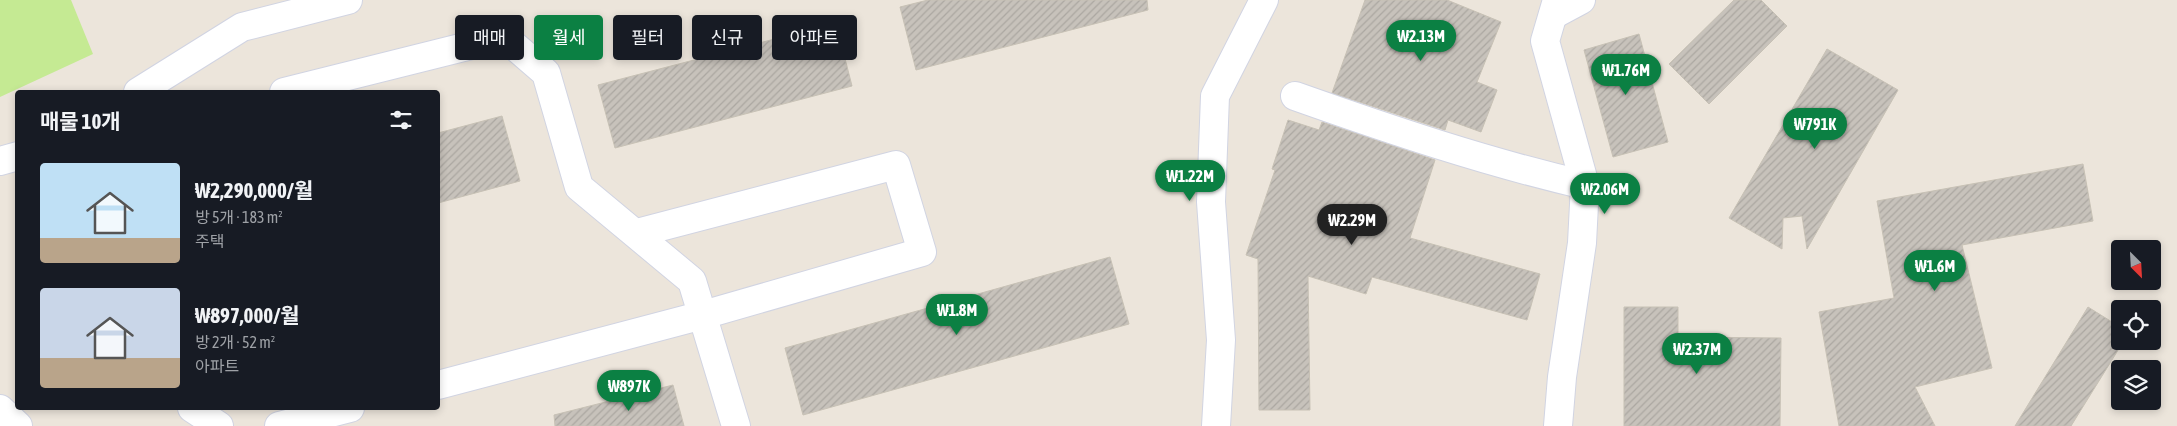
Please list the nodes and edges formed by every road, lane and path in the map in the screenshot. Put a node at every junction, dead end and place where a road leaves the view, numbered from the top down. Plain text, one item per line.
1 (348, 0) edge
2 (1264, 0) edge
3 (1581, 0) edge
4 (1555, 7) edge
5 (141, 90) edge
6 (292, 90) edge
7 (1295, 96) dead end
8 (15, 157) edge
9 (0, 161) edge
10 (1585, 185) junction
11 (637, 233) junction
12 (702, 315) junction
13 (440, 384) edge
14 (0, 410) edge
15 (195, 410) edge
16 (342, 410) edge
17 (18, 426) edge
18 (219, 426) edge
19 (279, 426) edge
20 (736, 426) edge
21 (1216, 426) edge
22 (1558, 426) edge

1 - 5 street
2 - 21 street
3 - 4 street
4 - 10 street
6 - 11 street
7 - 10 street
8 - 9 street
10 - 22 street
11 - 12 street
11 - 12 street
12 - 13 street
12 - 20 street
14 - 17 street
15 - 18 street
16 - 19 street

